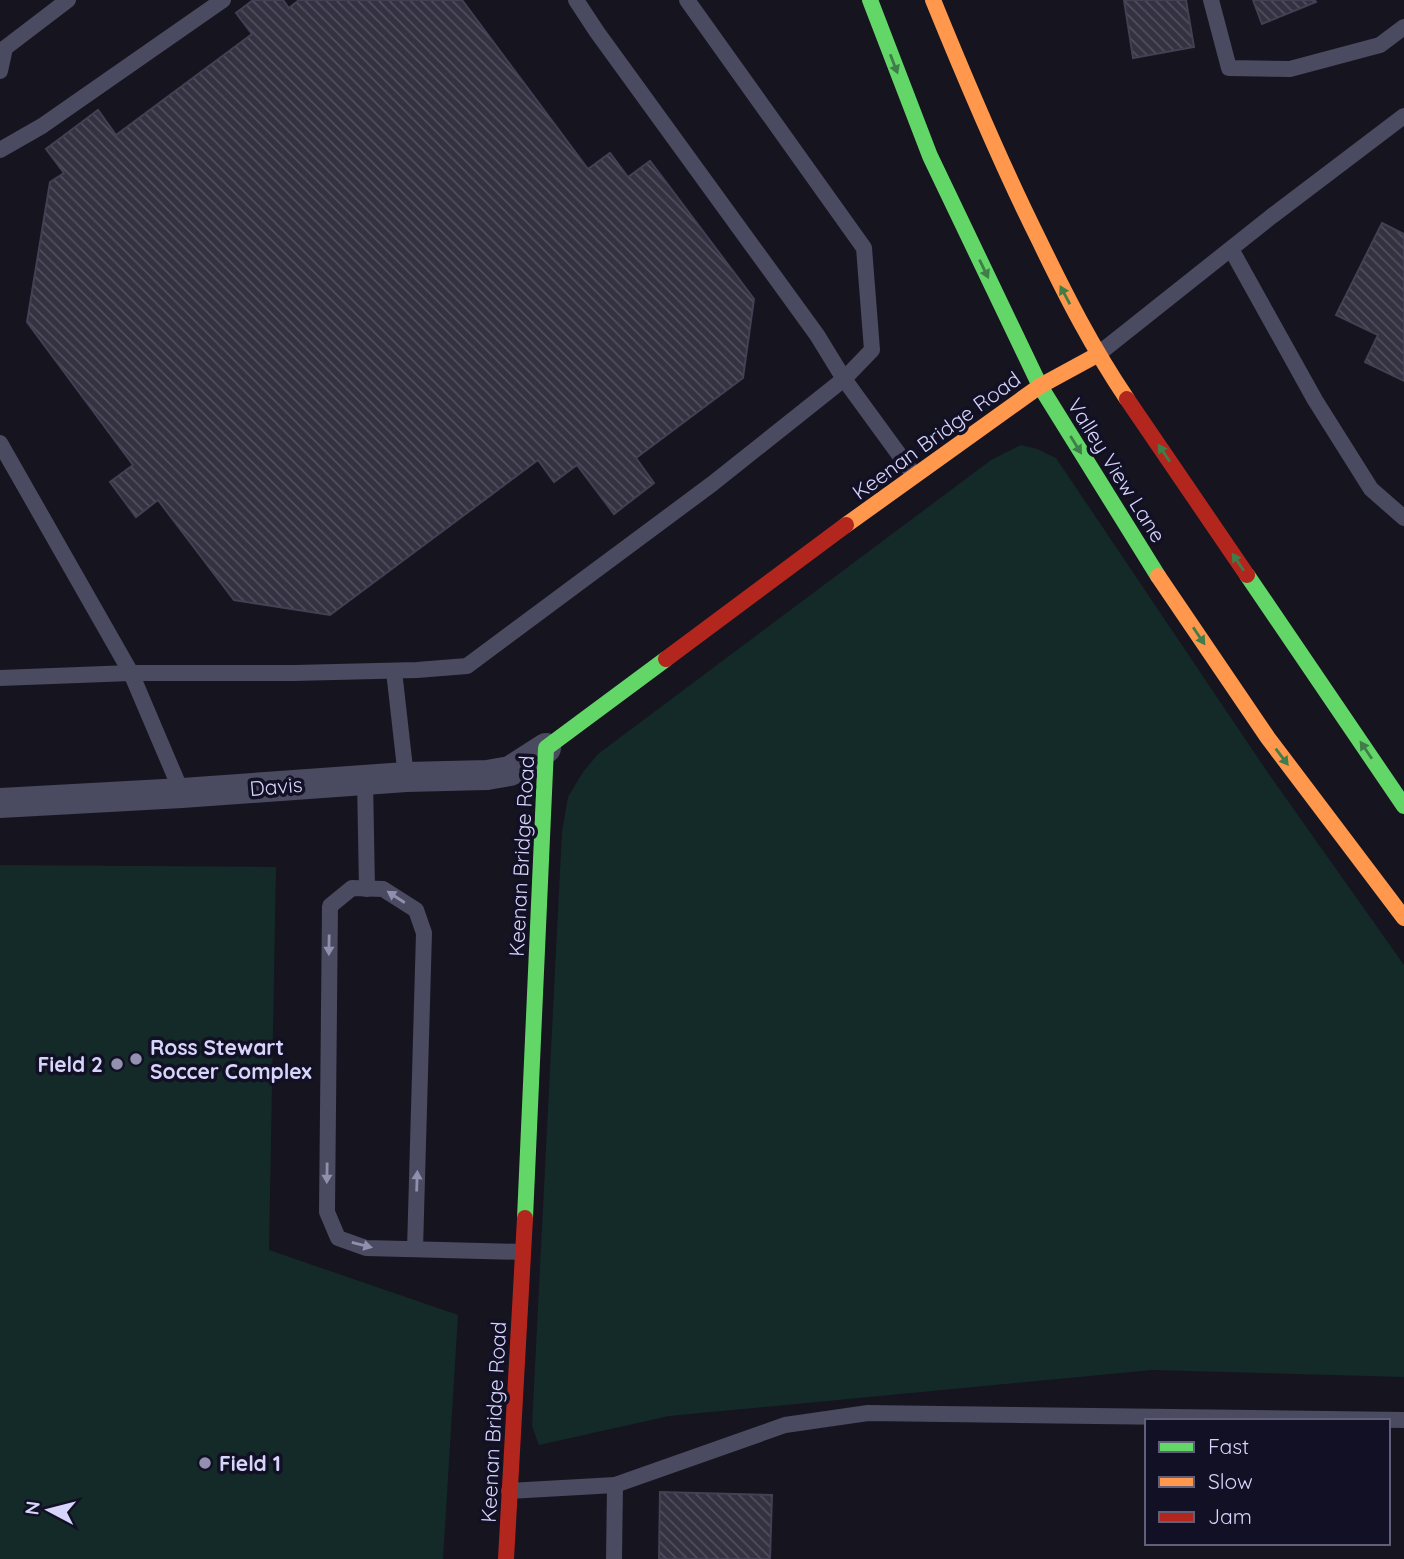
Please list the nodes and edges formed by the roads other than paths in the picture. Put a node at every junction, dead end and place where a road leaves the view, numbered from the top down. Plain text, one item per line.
1 (68, 0) edge
2 (223, 0) edge
3 (576, 0) edge
4 (687, 0) edge
5 (870, 0) edge
6 (933, 0) edge
7 (1211, 0) edge
8 (1404, 27) edge
9 (0, 71) edge
10 (1404, 116) edge
11 (0, 150) edge
12 (1231, 249) junction
13 (1097, 355) junction
14 (844, 379) junction
15 (1040, 386) junction
16 (0, 443) edge
17 (914, 475) junction
18 (1404, 518) edge
19 (394, 671) junction
20 (131, 674) junction
21 (0, 678) edge
22 (546, 748) junction
23 (406, 777) junction
24 (365, 779) junction
25 (182, 793) junction
26 (0, 803) edge
27 (1404, 806) edge
28 (1395, 888) edge
29 (368, 889) junction
30 (1404, 918) edge
31 (415, 1250) junction
32 (523, 1252) junction
33 (1328, 1419) edge
34 (615, 1485) junction
35 (509, 1491) junction
36 (506, 1559) edge
37 (614, 1559) edge

1 - 9 lane
2 - 11 lane
3 - 14 lane
4 - 14 lane
5 -> 15 main road, Valley View Lane
13 -> 6 main road
7 - 8 lane
10 - 12 lane
12 - 13 lane
12 - 18 lane
13 - 15 main road, Keenan Bridge Road
27 -> 13 main road
14 - 17 lane
14 - 19 lane
15 - 17 main road, Keenan Bridge Road
15 -> 28 main road, Valley View Lane
16 - 20 lane
17 - 22 main road, Keenan Bridge Road
19 - 20 lane
19 - 23 lane
20 - 21 lane
20 - 25 lane
22 - 23 street, Davis
22 - 32 main road, Keenan Bridge Road
23 - 24 street, Davis
24 - 25 street, Davis
24 - 29 lane
25 - 26 street, Davis
28 - 30 main road, Valley View Lane
31 -> 29 lane
29 -> 31 lane
31 - 32 lane
32 - 35 main road, Keenan Bridge Road
33 - 34 lane
34 - 35 lane
34 - 37 lane
35 - 36 main road, Keenan Bridge Road

